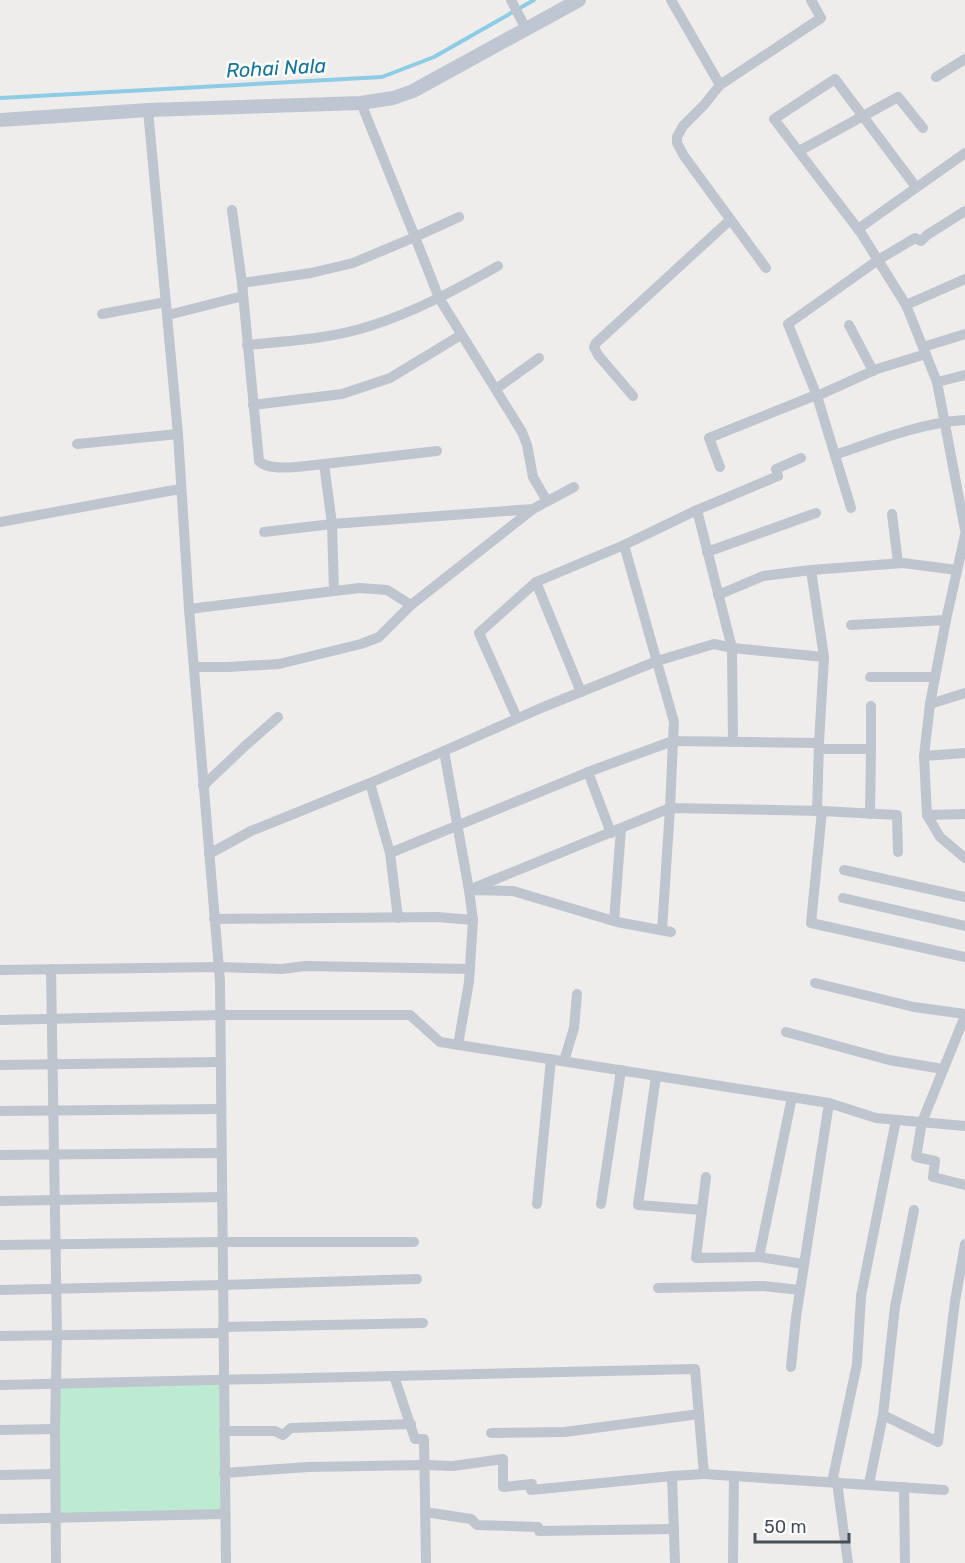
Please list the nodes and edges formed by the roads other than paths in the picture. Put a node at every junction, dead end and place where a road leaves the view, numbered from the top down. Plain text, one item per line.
1 (511, 0) edge
2 (579, 0) edge
3 (670, 0) edge
4 (811, 0) edge
5 (525, 26) junction
6 (965, 59) edge
7 (936, 76) dead end
8 (720, 84) junction
9 (361, 103) junction
10 (148, 110) junction
11 (863, 116) junction
12 (0, 120) edge
13 (923, 128) dead end
14 (799, 152) junction
15 (965, 153) edge
16 (916, 187) junction
17 (232, 210) dead end
18 (965, 211) edge
19 (459, 217) dead end
20 (730, 220) junction
21 (858, 229) junction
22 (415, 237) junction
23 (878, 260) junction
24 (498, 266) dead end
25 (766, 268) dead end
26 (965, 279) edge
27 (242, 284) junction
28 (243, 296) junction
29 (439, 298) junction
30 (166, 302) junction
31 (906, 305) junction
32 (102, 314) dead end
33 (168, 315) junction
34 (849, 325) dead end
35 (965, 334) edge
36 (461, 335) junction
37 (247, 345) junction
38 (925, 351) junction
39 (539, 358) dead end
40 (873, 372) junction
41 (965, 375) edge
42 (938, 382) junction
43 (496, 389) junction
44 (633, 396) dead end
45 (817, 396) junction
46 (253, 405) junction
47 (965, 420) edge
48 (945, 421) junction
49 (178, 434) junction
50 (76, 444) dead end
51 (437, 451) dead end
52 (835, 455) junction
53 (801, 458) dead end
54 (324, 464) junction
55 (720, 467) dead end
56 (961, 484) edge
57 (574, 487) dead end
58 (180, 489) junction
59 (548, 501) junction
60 (851, 508) dead end
61 (533, 509) junction
62 (697, 510) junction
63 (816, 513) dead end
64 (892, 514) dead end
65 (0, 522) edge
66 (332, 524) junction
67 (965, 530) edge
68 (264, 532) dead end
69 (965, 536) edge
70 (624, 545) junction
71 (707, 552) junction
72 (898, 563) junction
73 (811, 570) junction
74 (957, 570) junction
75 (536, 582) junction
76 (334, 591) junction
77 (718, 595) junction
78 (411, 605) junction
79 (189, 609) junction
80 (946, 620) junction
81 (851, 624) dead end
82 (732, 648) junction
83 (824, 657) junction
84 (657, 661) junction
85 (194, 667) junction
86 (870, 677) dead end
87 (935, 677) junction
88 (581, 692) junction
89 (965, 693) edge
90 (930, 704) junction
91 (871, 706) dead end
92 (278, 717) dead end
93 (517, 718) junction
94 (674, 741) junction
95 (733, 742) junction
96 (819, 746) junction
97 (871, 749) junction
98 (444, 750) junction
99 (965, 753) edge
100 (924, 756) junction
101 (588, 772) junction
102 (370, 783) junction
103 (203, 786) junction
104 (670, 808) junction
105 (820, 811) junction
106 (870, 814) junction
107 (965, 814) edge
108 (927, 815) junction
109 (458, 825) junction
110 (616, 831) junction
111 (898, 852) dead end
112 (209, 854) junction
113 (390, 854) junction
114 (965, 858) edge
115 (844, 870) dead end
116 (469, 890) junction
117 (965, 897) edge
118 (843, 898) dead end
119 (398, 918) junction
120 (214, 919) junction
121 (473, 920) junction
122 (614, 921) junction
123 (965, 926) edge
124 (965, 957) edge
125 (219, 967) junction
126 (51, 969) junction
127 (470, 969) junction
128 (0, 970) edge
129 (815, 983) dead end
130 (577, 994) dead end
131 (220, 1015) junction
132 (965, 1015) edge
133 (51, 1019) junction
134 (0, 1020) edge
135 (786, 1032) dead end
136 (961, 1035) edge
137 (458, 1045) junction
138 (551, 1059) junction
139 (564, 1061) junction
140 (220, 1062) junction
141 (52, 1064) junction
142 (0, 1065) edge
143 (943, 1069) junction
144 (621, 1070) junction
145 (656, 1076) junction
146 (792, 1097) junction
147 (829, 1103) junction
148 (221, 1109) junction
149 (0, 1111) edge
150 (53, 1111) junction
151 (896, 1120) junction
152 (922, 1122) junction
153 (965, 1126) edge
154 (221, 1153) junction
155 (0, 1155) edge
156 (53, 1155) junction
157 (706, 1177) dead end
158 (965, 1185) edge
159 (222, 1197) junction
160 (55, 1200) junction
161 (0, 1201) edge
162 (537, 1204) dead end
163 (601, 1204) dead end
164 (702, 1210) junction
165 (914, 1210) dead end
166 (222, 1242) junction
167 (414, 1242) dead end
168 (55, 1244) junction
169 (965, 1244) edge
170 (0, 1245) edge
171 (759, 1257) junction
172 (804, 1264) junction
173 (417, 1279) dead end
174 (222, 1285) junction
175 (658, 1288) dead end
176 (56, 1289) junction
177 (0, 1290) edge
178 (800, 1290) junction
179 (423, 1323) dead end
180 (223, 1330) junction
181 (57, 1335) junction
182 (0, 1336) edge
183 (791, 1367) dead end
184 (394, 1376) junction
185 (223, 1380) junction
186 (55, 1383) junction
187 (0, 1385) edge
188 (699, 1414) junction
189 (883, 1415) junction
190 (411, 1425) junction
191 (55, 1429) junction
192 (0, 1430) edge
193 (224, 1431) junction
194 (491, 1433) dead end
195 (425, 1465) junction
196 (224, 1473) junction
197 (56, 1474) junction
198 (704, 1474) junction
199 (0, 1475) edge
200 (672, 1476) junction
201 (734, 1476) junction
202 (834, 1482) junction
203 (869, 1484) junction
204 (904, 1487) junction
205 (944, 1490) dead end
206 (425, 1512) junction
207 (225, 1514) junction
208 (0, 1519) edge
209 (56, 1519) junction
210 (674, 1529) junction
211 (56, 1563) edge
212 (226, 1563) edge
213 (426, 1563) edge
214 (675, 1563) edge
215 (733, 1563) edge
216 (848, 1563) edge
217 (905, 1563) edge

1 - 5 street
2 - 5 street
3 - 8 street
4 - 8 street
5 - 9 street
6 - 7 street
8 - 20 street
9 - 10 street
9 - 22 street
10 - 12 street
10 - 30 street
11 - 13 street
11 - 14 street
11 - 14 street
11 - 16 street
14 - 21 street
15 - 16 street
16 - 21 street
17 - 27 street
18 - 23 street
19 - 22 street
20 - 25 street
20 - 44 street
21 - 23 street
22 - 27 street
22 - 29 street
23 - 31 street
23 - 45 street
24 - 29 street
26 - 31 street
27 - 28 street
28 - 33 street
28 - 37 street
29 - 36 street
29 - 37 street
30 - 32 street
30 - 33 street
31 - 38 street
33 - 49 street
34 - 40 street
35 - 38 street
36 - 43 street
36 - 46 street
37 - 46 street
38 - 40 street
38 - 42 street
39 - 43 street
40 - 45 street
41 - 42 street
42 - 48 street
43 - 59 street
45 - 52 street
45 - 55 street
46 - 54 street
47 - 48 street
48 - 52 street
48 - 56 street
49 - 50 street
49 - 58 street
51 - 54 street
52 - 60 street
53 - 62 street
54 - 66 street
56 - 67 street
57 - 59 street
58 - 65 street
58 - 79 street
59 - 61 street
61 - 66 street
61 - 78 street
62 - 70 street
62 - 71 street
63 - 71 street
64 - 72 street
66 - 68 street
66 - 76 street
69 - 74 street
70 - 75 street
70 - 84 street
71 - 77 street
72 - 73 street
72 - 74 street
73 - 77 street
73 - 83 street
74 - 80 street
75 - 88 street
75 - 93 street
76 - 78 street
76 - 79 street
77 - 82 street
78 - 85 street
79 - 85 street
80 - 81 street
80 - 87 street
82 - 83 street
82 - 84 street
82 - 95 street
83 - 96 street
84 - 88 street
84 - 94 street
85 - 103 street
86 - 87 street
87 - 90 street
88 - 93 street
89 - 90 street
90 - 100 street
91 - 97 street
92 - 103 street
93 - 98 street
94 - 95 street
94 - 101 street
94 - 104 street
95 - 96 street
96 - 97 street
96 - 105 street
97 - 106 street
98 - 102 street
98 - 109 street
99 - 100 street
100 - 108 street
101 - 109 street
101 - 110 street
102 - 112 street
102 - 113 street
103 - 112 street
104 - 105 street
104 - 110 street
104 - 122 street
105 - 106 street
105 - 124 street
106 - 111 street
107 - 108 street
108 - 114 street
109 - 113 street
109 - 116 street
110 - 116 street
110 - 122 street
112 - 120 street
113 - 119 street
115 - 117 street
116 - 121 street
116 - 122 street
118 - 123 street
119 - 120 street
119 - 121 street
120 - 125 street
121 - 127 street
125 - 126 street
125 - 127 street
125 - 131 street
126 - 128 street
126 - 133 street
127 - 137 street
129 - 132 street
130 - 139 street
131 - 133 street
131 - 137 street
131 - 140 street
132 - 136 street
133 - 134 street
133 - 141 street
135 - 143 street
136 - 143 street
137 - 138 street
138 - 139 street
138 - 162 street
139 - 144 street
140 - 141 street
140 - 148 street
141 - 142 street
141 - 150 street
143 - 152 street
144 - 145 street
144 - 163 street
145 - 146 street
145 - 164 street
146 - 147 street
146 - 171 street
147 - 151 street
147 - 172 street
148 - 150 street
148 - 154 street
149 - 150 street
150 - 156 street
151 - 152 street
151 - 202 street
152 - 153 street
152 - 158 street
154 - 156 street
154 - 159 street
155 - 156 street
156 - 160 street
157 - 164 street
159 - 160 street
159 - 166 street
160 - 161 street
160 - 168 street
164 - 171 street
165 - 189 street
166 - 167 street
166 - 168 street
166 - 174 street
168 - 170 street
168 - 176 street
169 - 189 street
171 - 172 street
172 - 178 street
173 - 174 street
174 - 176 street
174 - 180 street
175 - 178 street
176 - 177 street
176 - 181 street
178 - 183 street
179 - 180 street
180 - 181 street
180 - 185 street
181 - 182 street
181 - 186 street
184 - 185 street
184 - 188 street
184 - 190 street
185 - 186 street
185 - 193 street
186 - 187 street
186 - 191 street
188 - 194 street
188 - 198 street
189 - 203 street
190 - 193 street
190 - 195 street
191 - 192 street
191 - 197 street
193 - 196 street
195 - 196 street
195 - 200 street
195 - 206 street
196 - 207 street
197 - 199 street
197 - 209 street
198 - 200 street
198 - 201 street
200 - 210 street
201 - 202 street
201 - 215 street
202 - 203 street
202 - 216 street
203 - 204 street
204 - 205 street
204 - 217 street
206 - 210 street
206 - 213 street
207 - 209 street
207 - 212 street
208 - 209 street
209 - 211 street
210 - 214 street

